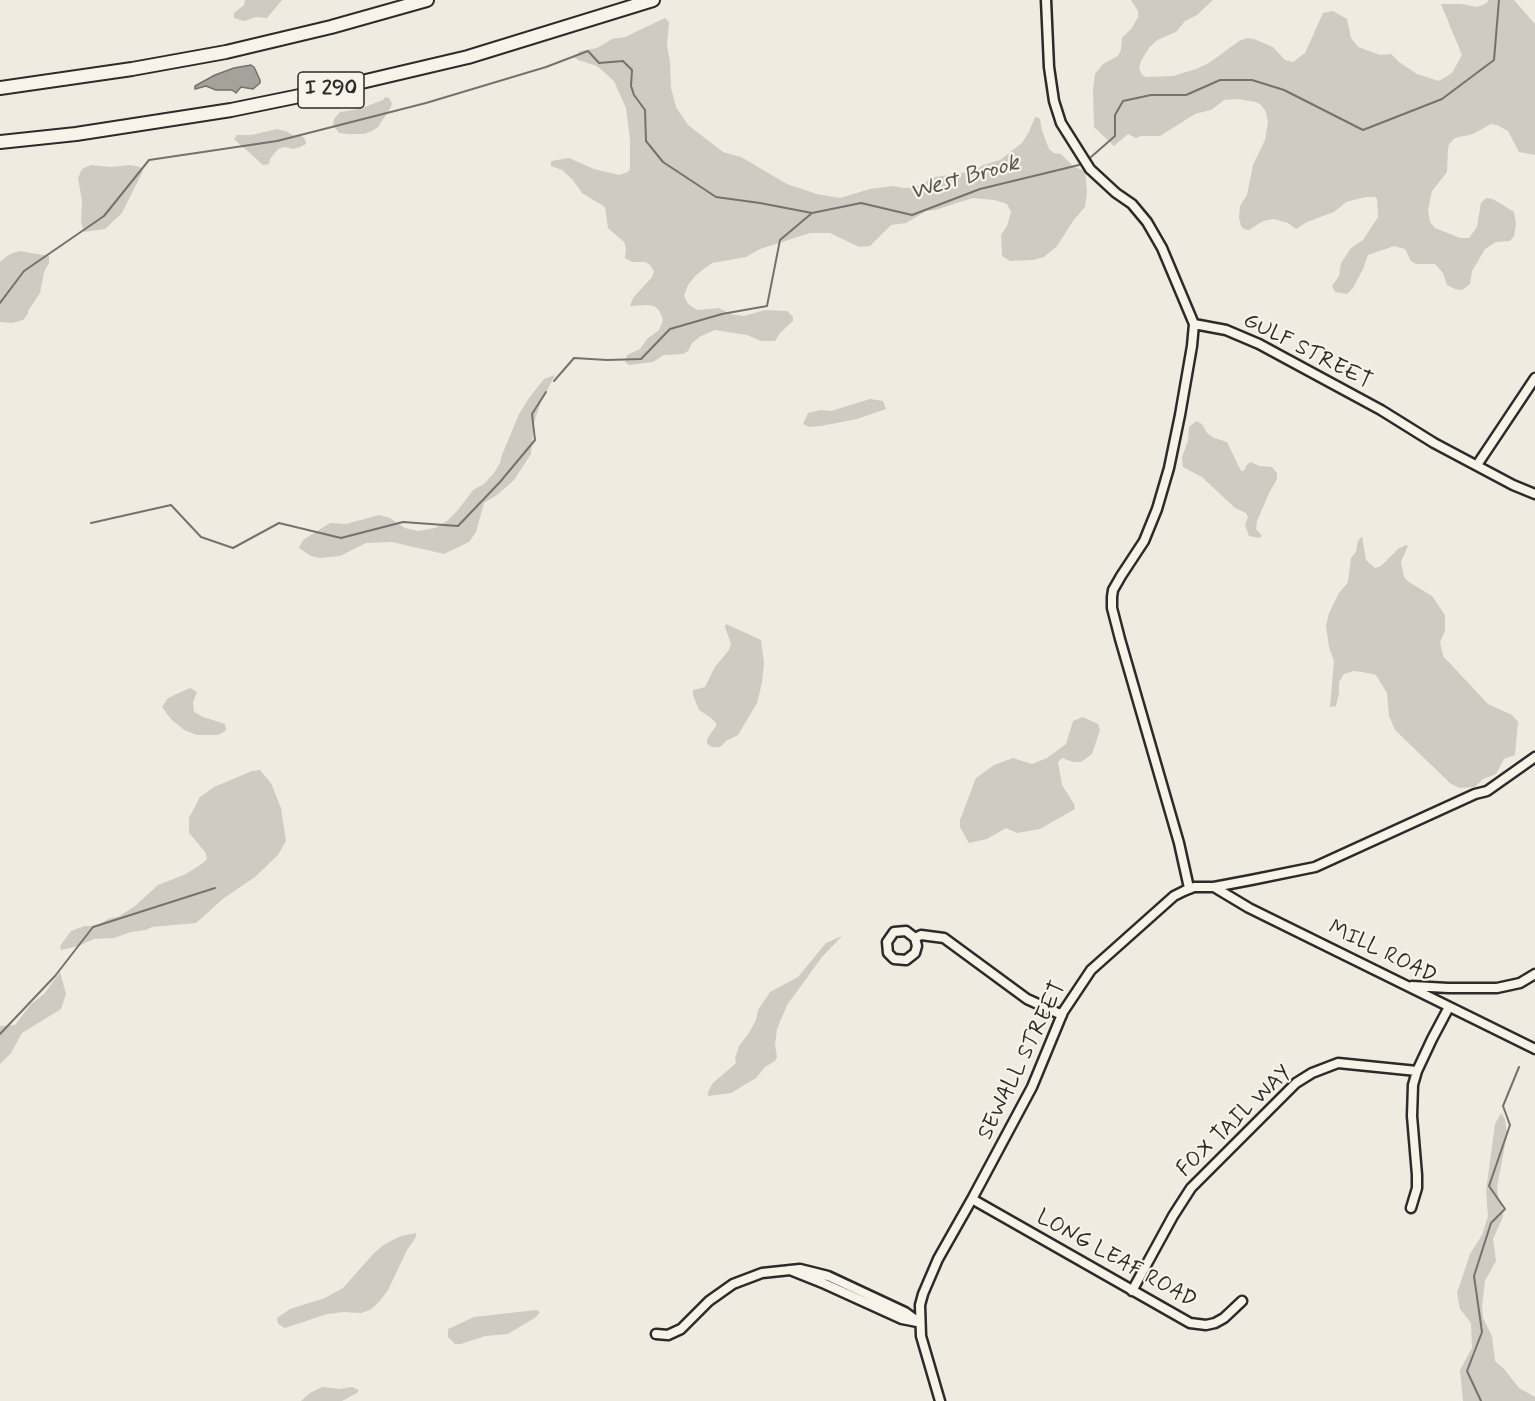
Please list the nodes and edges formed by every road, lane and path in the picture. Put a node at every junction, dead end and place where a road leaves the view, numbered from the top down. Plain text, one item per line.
1 (427, 0) edge
2 (653, 0) edge
3 (1046, 0) edge
4 (0, 80) edge
5 (63, 80) junction
6 (0, 88) edge
7 (0, 143) edge
8 (1194, 324) junction
9 (1535, 378) edge
10 (1477, 465) junction
11 (1535, 494) edge
12 (1535, 757) edge
13 (1214, 887) junction
14 (1189, 888) junction
15 (915, 938) dead end
16 (1535, 974) edge
17 (1405, 985) junction
18 (1449, 1007) junction
19 (1062, 1015) junction
20 (1535, 1049) edge
21 (1417, 1071) junction
22 (972, 1199) junction
23 (1411, 1208) dead end
24 (1132, 1291) junction
25 (1242, 1301) dead end
26 (920, 1323) junction
27 (656, 1334) dead end
28 (940, 1401) edge

1 - 5 highway
2 - 7 highway, I 290
3 - 8 street
4 - 5 highway
5 - 6 highway
8 - 10 street, GULF STREET
8 - 14 street
9 - 10 street
10 - 11 street, GULF STREET
12 - 13 street
13 - 14 street
13 - 17 street, MILL ROAD
14 - 19 street, SEWALL STREET
15 - 19 street
16 - 17 street
17 - 18 street, MILL ROAD
18 - 20 street, MILL ROAD
18 - 21 street
19 - 22 street, SEWALL STREET
21 - 23 street
21 - 24 street, FOX TAIL WAY
22 - 24 street, LONG LEAF ROAD
22 - 26 street, SEWALL STREET
24 - 25 street, LONG LEAF ROAD
26 - 27 street
26 - 28 street, SEWALL STREET

